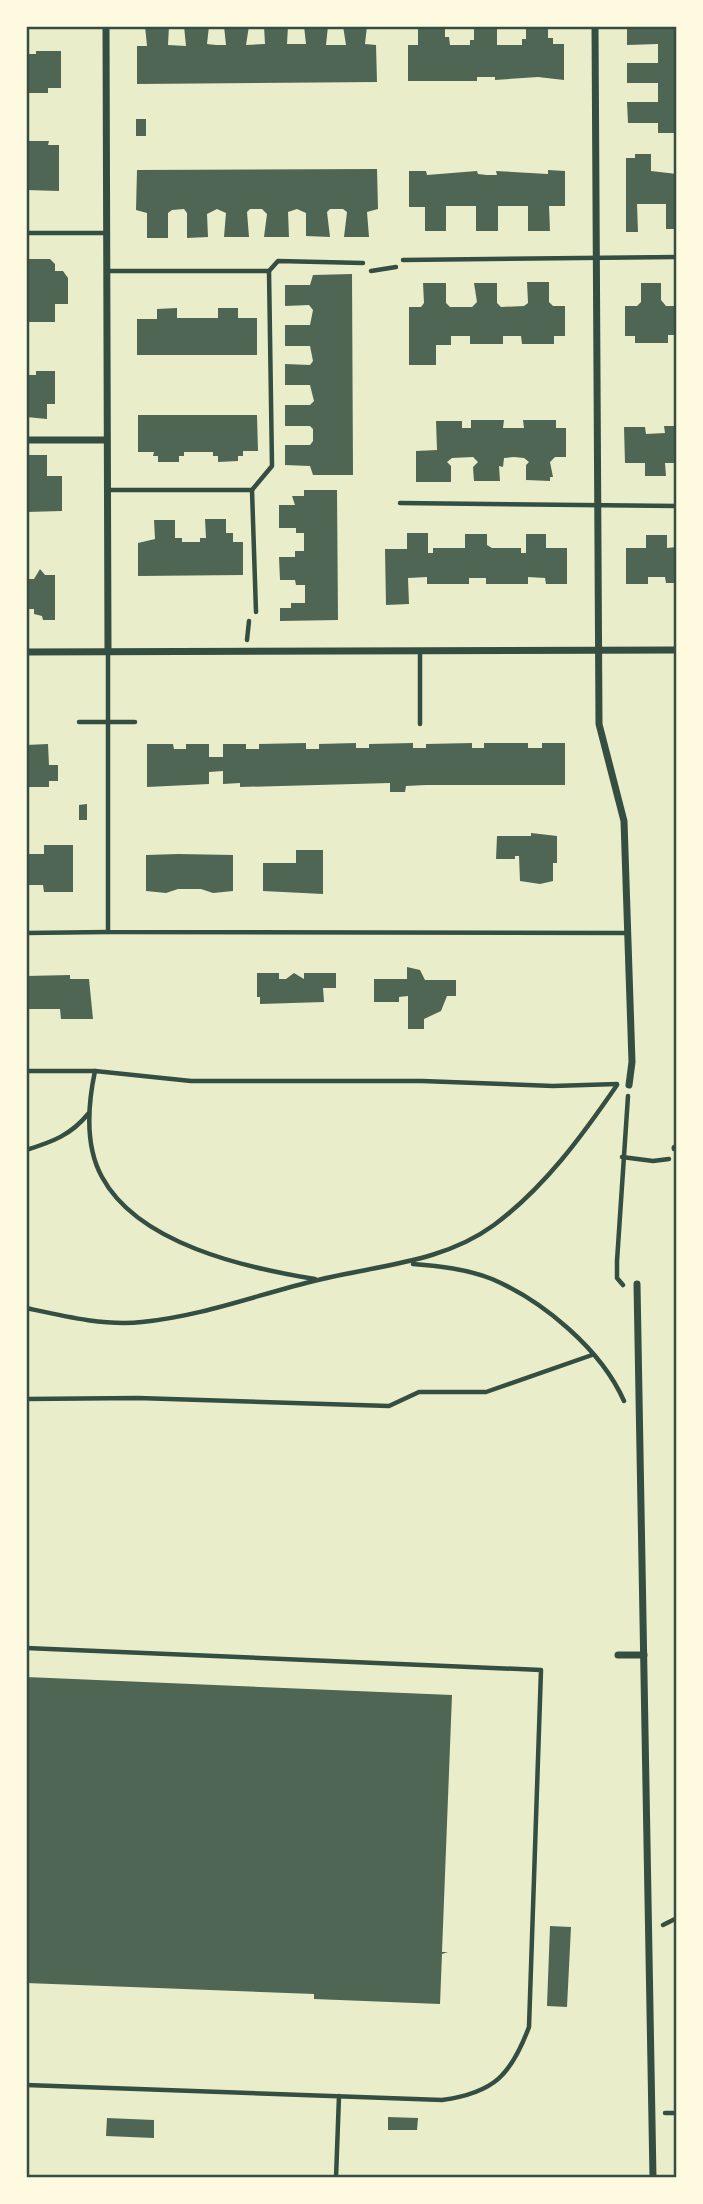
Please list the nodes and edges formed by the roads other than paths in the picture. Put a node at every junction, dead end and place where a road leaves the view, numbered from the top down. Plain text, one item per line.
1 (106, 26) edge
2 (595, 26) edge
3 (26, 233) edge
4 (106, 233) junction
5 (677, 257) edge
6 (594, 258) junction
7 (403, 260) road end
8 (363, 263) road end
9 (107, 271) junction
10 (269, 271) junction
11 (26, 440) edge
12 (106, 440) junction
13 (107, 490) junction
14 (252, 490) junction
15 (400, 503) dead end
16 (596, 505) junction
17 (677, 506) edge
18 (256, 612) road end
19 (598, 649) junction
20 (421, 650) junction
21 (677, 650) edge
22 (108, 651) junction
23 (26, 652) edge
24 (79, 722) dead end
25 (108, 722) junction
26 (135, 722) dead end
27 (420, 724) dead end
28 (108, 932) junction
29 (26, 933) edge
30 (628, 933) junction
31 (629, 1085) road end
32 (637, 1284) dead end
33 (26, 1648) edge
34 (618, 1655) dead end
35 (644, 1655) junction
36 (26, 2084) edge
37 (339, 2096) junction
38 (336, 2178) edge
39 (653, 2178) edge

1 - 4 street
2 - 6 street
3 - 4 lane
4 - 9 street
5 - 6 lane
6 - 7 lane
6 - 16 street
8 - 10 lane
9 - 10 lane
9 - 12 street
10 - 14 lane
11 - 12 street
12 - 13 street
13 - 14 lane
13 - 22 street
14 - 18 lane
15 - 16 lane
16 - 17 lane
16 - 19 street
19 - 20 street
19 - 21 street
19 - 30 street
20 - 22 street
20 - 27 lane
22 - 23 street
22 - 25 lane
24 - 25 lane
25 - 26 lane
25 - 28 lane
28 - 29 lane
28 - 30 lane
30 - 31 street
32 - 35 street
33 - 37 lane
34 - 35 street
35 - 39 street
36 - 37 lane
37 - 38 lane

